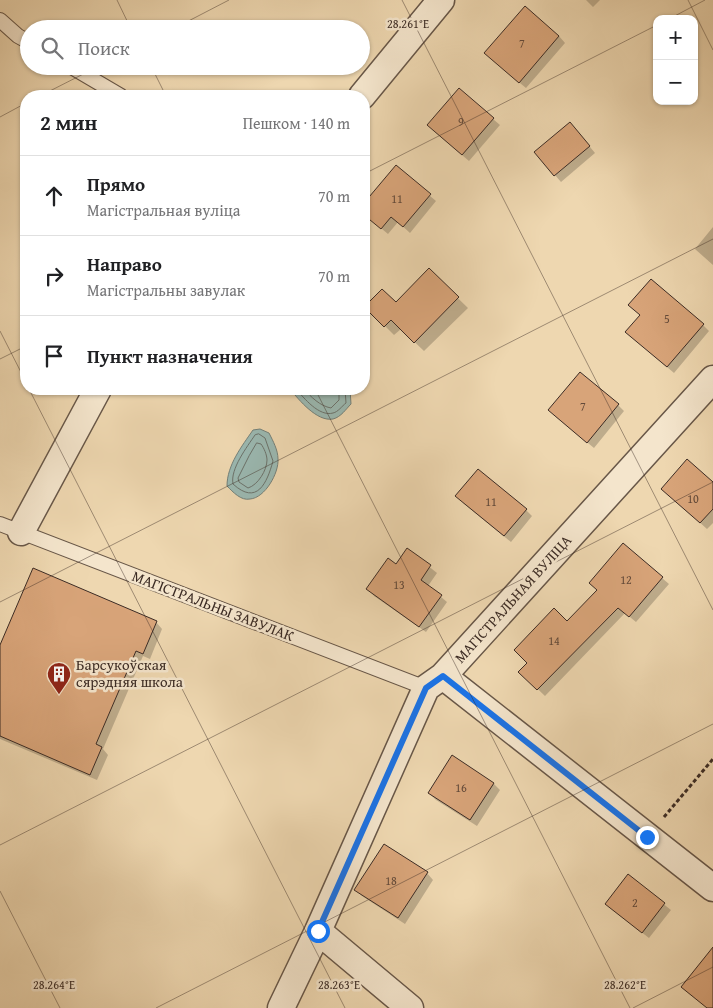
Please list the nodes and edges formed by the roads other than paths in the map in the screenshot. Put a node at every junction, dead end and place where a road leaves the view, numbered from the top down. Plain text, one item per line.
1 (441, 0) edge
2 (0, 20) edge
3 (20, 37) edge
4 (85, 75) edge
5 (111, 90) edge
6 (367, 90) edge
7 (713, 379) edge
8 (94, 395) edge
9 (10, 528) edge
10 (434, 682) junction
11 (713, 888) edge
12 (318, 931) junction
13 (281, 1008) edge
14 (410, 1008) edge

1 - 6 street
2 - 3 lane
4 - 5 lane
7 - 10 street, МАГІСТРАЛЬНАЯ ВУЛІЦА
8 - 9 street
9 - 10 lane, МАГІСТРАЛЬНЫ ЗАВУЛАК
10 - 11 street, МАГІСТРАЛЬНЫ ЗАВУЛАК
10 - 12 street, МАГІСТРАЛЬНАЯ ВУЛІЦА
12 - 13 street, МАГІСТРАЛЬНАЯ ВУЛІЦА
12 - 14 street

